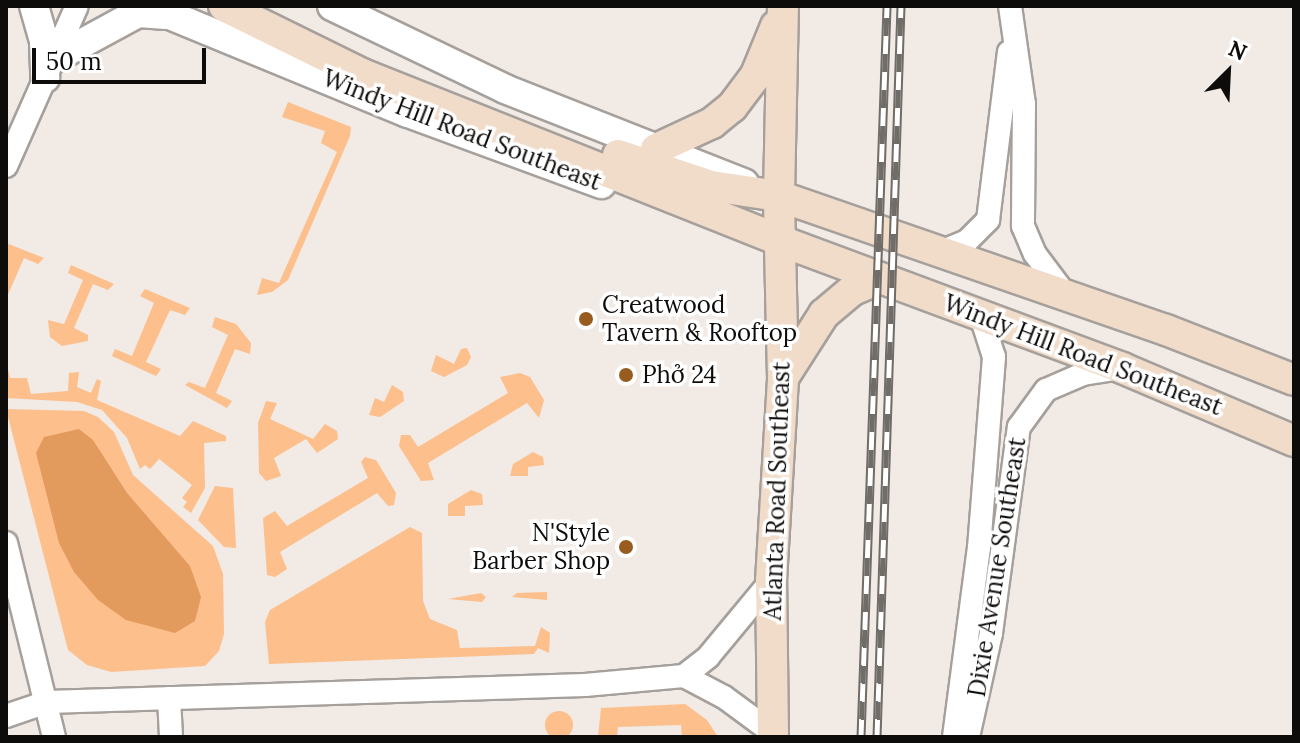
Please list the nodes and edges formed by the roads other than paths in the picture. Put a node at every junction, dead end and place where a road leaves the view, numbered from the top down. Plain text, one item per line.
1 (34, 6) edge
2 (77, 6) edge
3 (224, 6) edge
4 (267, 6) edge
5 (332, 6) edge
6 (1010, 6) edge
7 (783, 8) edge
8 (159, 11) edge
9 (1013, 32) junction
10 (50, 68) junction
11 (656, 149) junction
12 (6, 166) edge
13 (779, 196) junction
14 (781, 241) junction
15 (941, 252) junction
16 (881, 278) junction
17 (1065, 294) junction
18 (980, 313) junction
19 (1122, 368) junction
20 (783, 378) junction
21 (1294, 380) edge
22 (1294, 441) edge
23 (6, 543) edge
24 (771, 581) junction
25 (684, 676) junction
26 (169, 698) junction
27 (47, 702) junction
28 (6, 716) edge
29 (773, 735) edge
30 (54, 737) edge
31 (171, 737) edge
32 (954, 737) edge
33 (968, 737) edge

1 - 10 street
2 - 10 street
3 - 14 main road, Windy Hill Road Southeast
4 - 13 main road, Windy Hill Road Southeast
5 - 11 street, Windy Hill Road Southeast
6 - 9 street
7 - 11 main road
7 - 13 main road, Atlanta Road Southeast
8 - 10 street
8 - 14 street, Windy Hill Road Southeast
9 - 15 street
9 - 17 street
10 - 12 street
11 - 13 street, Windy Hill Road Southeast
13 - 14 main road, Atlanta Road Southeast
13 - 15 main road, Windy Hill Road Southeast
14 - 16 main road, Windy Hill Road Southeast
14 - 20 main road, Atlanta Road Southeast
15 - 17 main road, Windy Hill Road Southeast
16 - 18 main road, Windy Hill Road Southeast
16 - 20 main road
17 - 21 main road, Windy Hill Road Southeast
18 - 19 main road, Windy Hill Road Southeast
18 - 32 street, Dixie Avenue Southeast
19 - 22 main road, Windy Hill Road Southeast
19 - 33 street, Dixie Avenue Southeast
20 - 24 main road, Atlanta Road Southeast
23 - 27 street
24 - 25 street
24 - 29 main road, Atlanta Road Southeast
25 - 26 street
25 - 29 street
26 - 27 street
26 - 31 street
27 - 28 street
27 - 30 street

